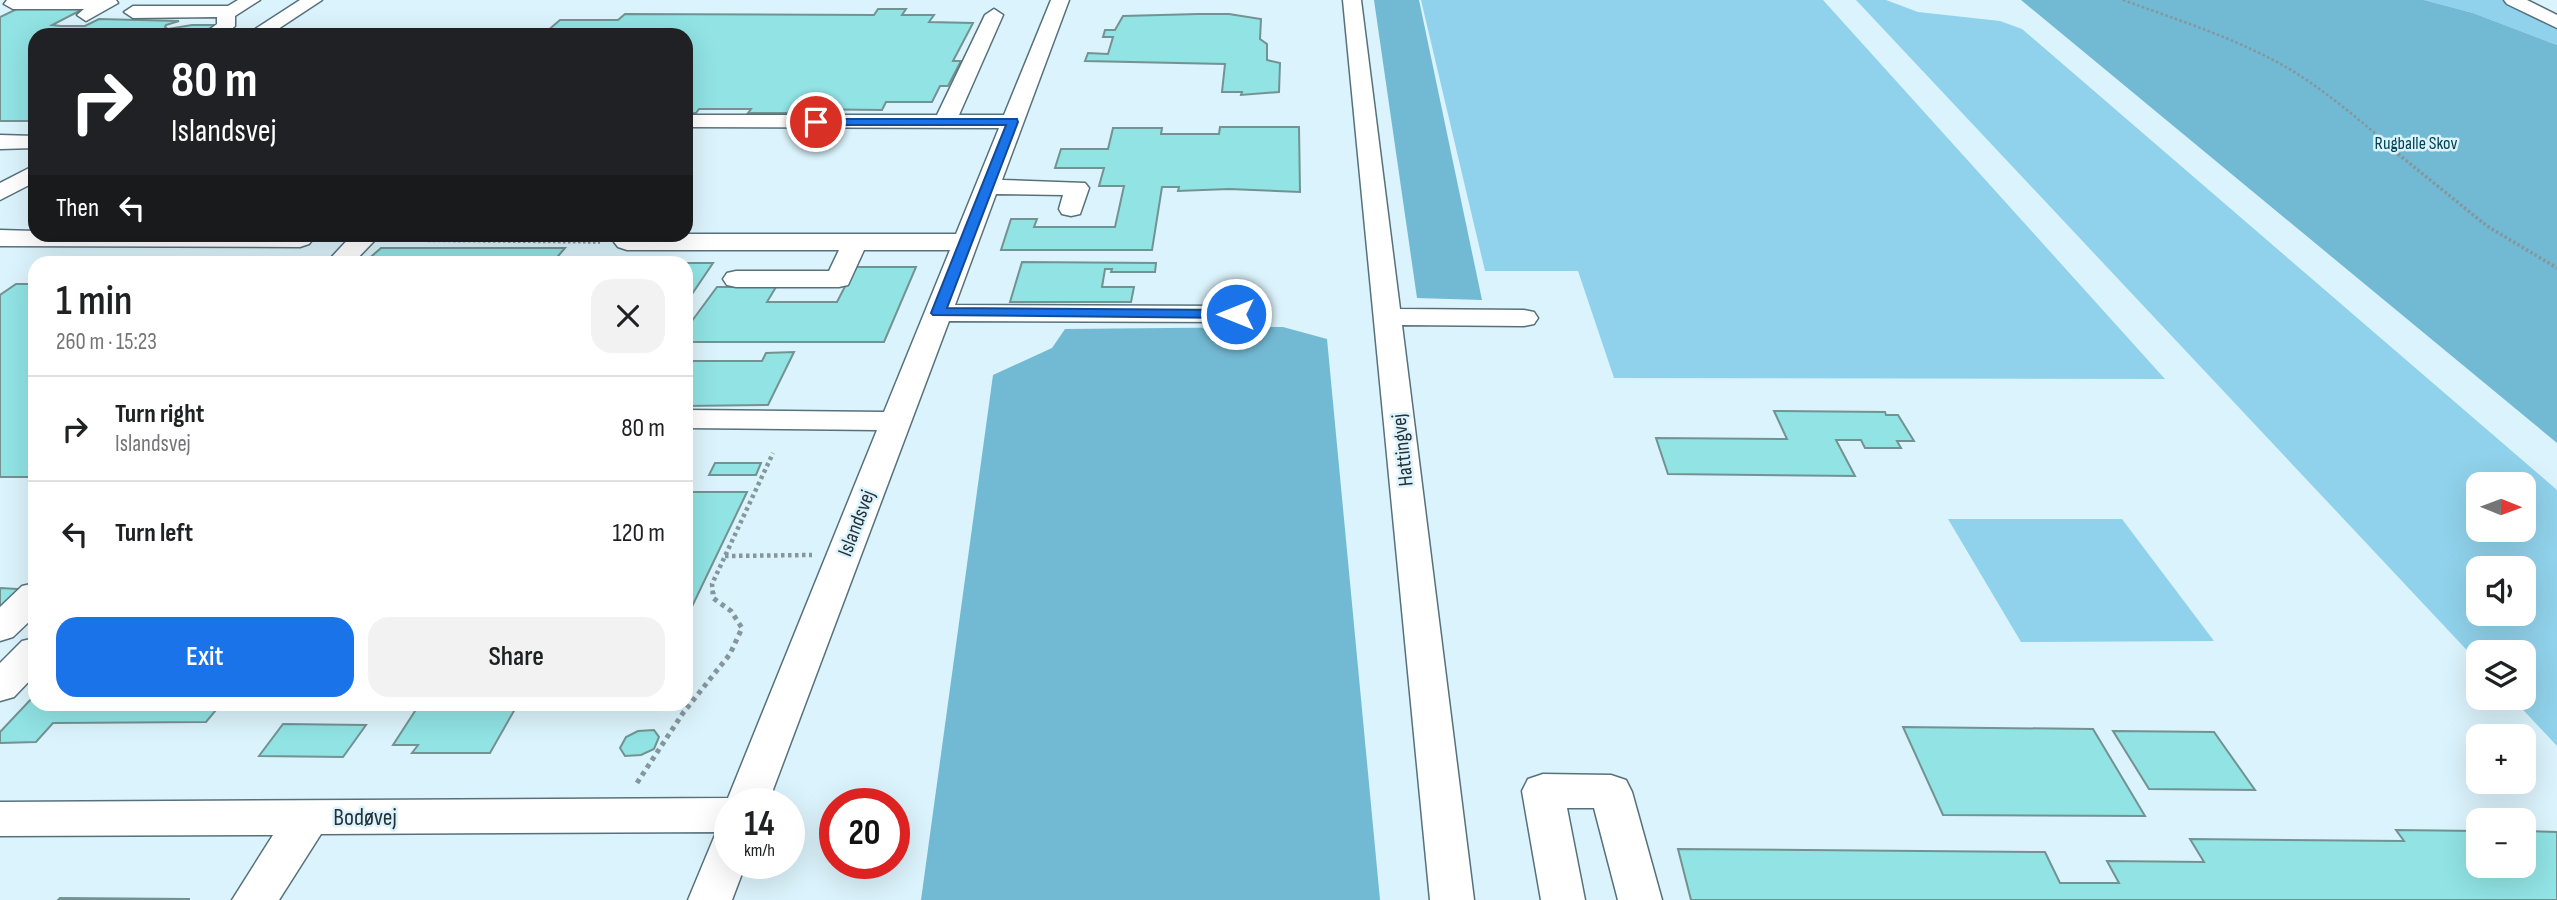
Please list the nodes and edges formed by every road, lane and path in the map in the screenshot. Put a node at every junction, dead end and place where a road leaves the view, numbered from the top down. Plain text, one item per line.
1 (251, 0) edge
2 (313, 0) edge
3 (1060, 0) edge
4 (1352, 0) edge
5 (2123, 0) edge
6 (2513, 0) edge
7 (11, 4) edge
8 (133, 12) dead end
9 (230, 12) junction
10 (86, 15) dead end
11 (994, 15) dead end
12 (2557, 22) edge
13 (223, 28) edge
14 (267, 28) edge
15 (693, 121) edge
16 (946, 122) junction
17 (1013, 122) junction
18 (0, 142) edge
19 (28, 142) edge
20 (28, 176) edge
21 (988, 187) junction
22 (0, 194) edge
23 (1071, 209) dead end
24 (0, 238) edge
25 (28, 238) edge
26 (360, 242) edge
27 (627, 242) edge
28 (855, 242) junction
29 (966, 242) junction
30 (346, 256) edge
31 (2557, 268) edge
32 (736, 279) dead end
33 (938, 313) junction
34 (1236, 314) dead end
35 (1387, 317) junction
36 (1524, 318) dead end
37 (693, 419) edge
38 (895, 421) junction
39 (773, 453) dead end
40 (844, 555) junction
41 (725, 556) junction
42 (28, 602) edge
43 (0, 628) edge
44 (28, 658) edge
45 (0, 687) edge
46 (693, 700) edge
47 (685, 711) edge
48 (753, 788) edge
49 (614, 815) junction
50 (714, 815) edge
51 (309, 817) junction
52 (0, 820) edge
53 (718, 879) edge
54 (254, 900) edge
55 (710, 900) edge
56 (1452, 900) edge
57 (1563, 900) edge
58 (1640, 900) edge

1 - 9 street
2 - 14 street
3 - 17 street, Islandsvej
4 - 35 street, Hattingvej
5 - 31 path
6 - 12 street
7 - 10 street
8 - 9 street
9 - 13 street
11 - 16 street
15 - 16 street
16 - 17 street
17 - 21 street, Islandsvej
18 - 19 street
20 - 22 street
21 - 23 street
21 - 29 street, Islandsvej
24 - 25 street
26 - 30 street
27 - 28 street
28 - 29 street
28 - 32 street
29 - 33 street, Islandsvej
33 - 34 street
33 - 38 street, Islandsvej
35 - 36 street
35 - 56 street, Hattingvej
37 - 38 street
38 - 40 street, Islandsvej
39 - 41 path
40 - 41 path
40 - 48 street, Islandsvej
41 - 46 path
42 - 43 street
44 - 45 street
47 - 49 path
49 - 50 street, Bodøvej
49 - 51 street, Bodøvej
51 - 52 street, Bodøvej
51 - 54 street
53 - 55 street
57 - 58 street

